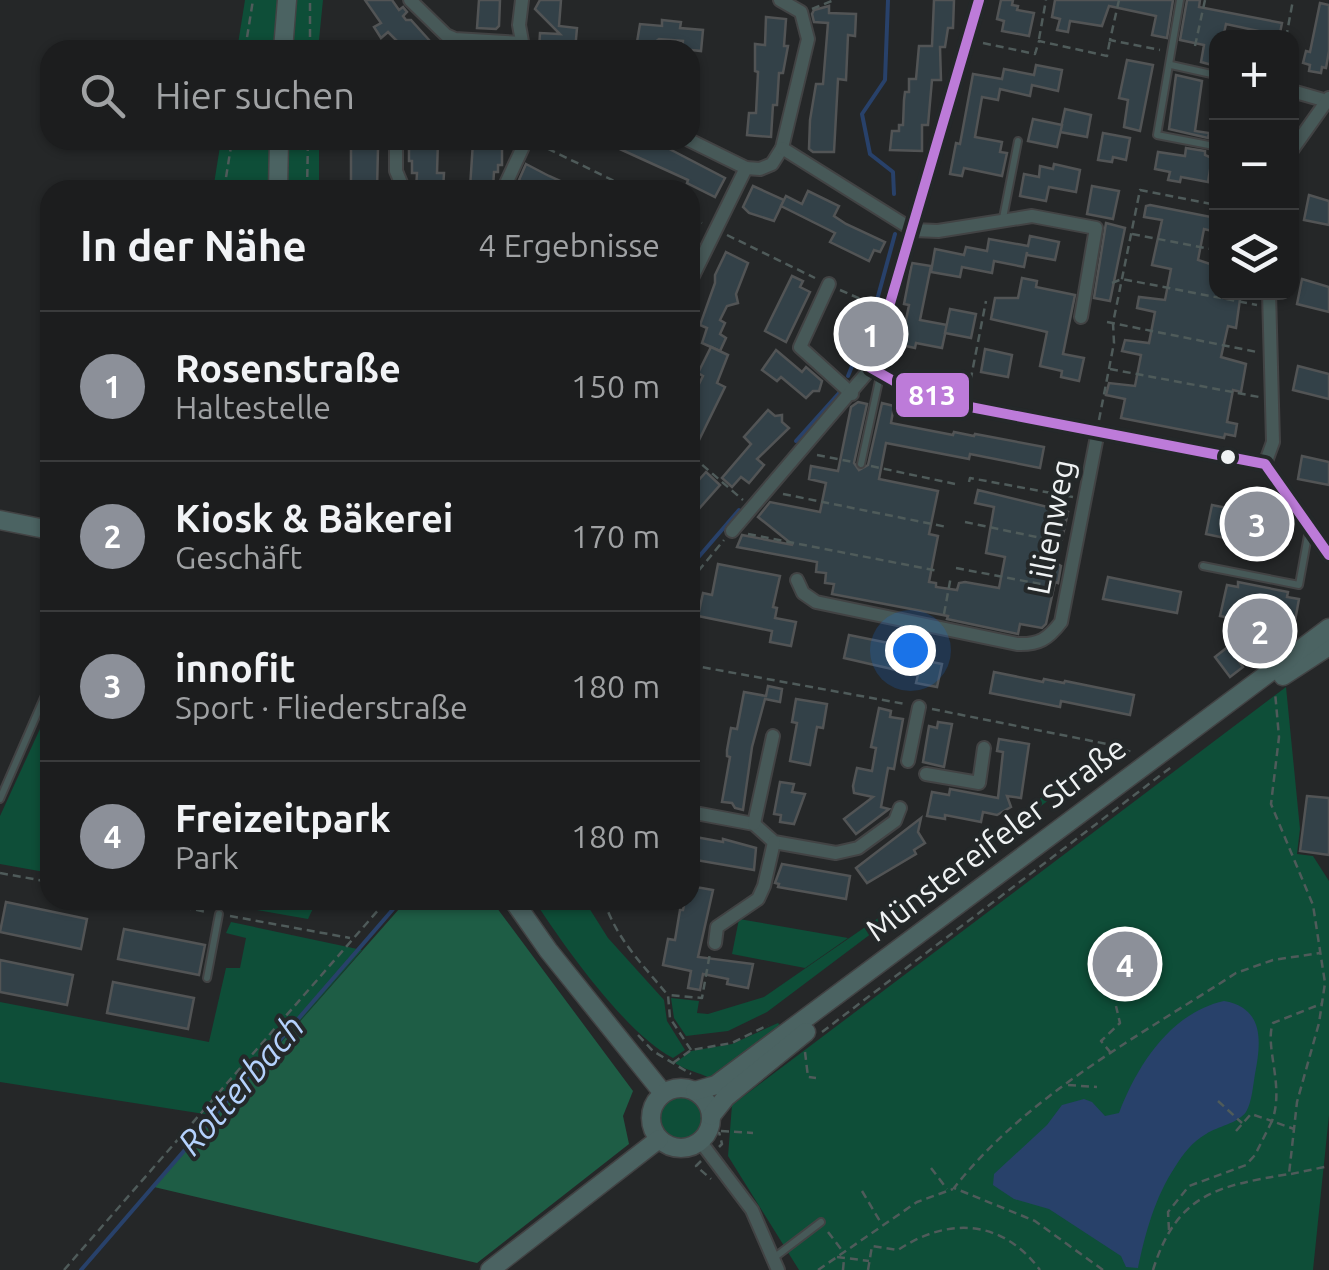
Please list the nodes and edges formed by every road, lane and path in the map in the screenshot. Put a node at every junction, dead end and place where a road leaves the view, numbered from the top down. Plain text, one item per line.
1 (253, 0) edge
2 (287, 0) edge
3 (310, 0) edge
4 (410, 0) edge
5 (522, 0) edge
6 (780, 0) edge
7 (834, 0) edge
8 (979, 0) edge
9 (1046, 0) edge
10 (1118, 0) edge
11 (1180, 0) edge
12 (1204, 0) edge
13 (1293, 0) edge
14 (802, 12) junction
15 (1287, 30) edge
16 (247, 40) edge
17 (284, 40) edge
18 (310, 40) edge
19 (470, 40) edge
20 (523, 40) edge
21 (968, 40) junction
22 (1110, 40) junction
23 (1039, 41) junction
24 (1195, 46) dead end
25 (1171, 52) junction
26 (1171, 65) junction
27 (1209, 73) edge
28 (1299, 93) edge
29 (1328, 99) edge
30 (1299, 140) edge
31 (1018, 141) dead end
32 (700, 145) edge
33 (1209, 145) edge
34 (782, 148) junction
35 (230, 150) edge
36 (279, 150) edge
37 (308, 150) edge
38 (396, 150) edge
39 (523, 150) edge
40 (540, 150) edge
41 (746, 168) junction
42 (226, 180) edge
43 (278, 180) edge
44 (307, 180) edge
45 (400, 180) edge
46 (508, 180) edge
47 (610, 180) edge
48 (1209, 204) edge
49 (1003, 218) junction
50 (700, 222) edge
51 (716, 230) junction
52 (913, 230) junction
53 (1130, 234) junction
54 (1118, 245) dead end
55 (1127, 247) junction
56 (1209, 249) edge
57 (700, 262) edge
58 (1122, 279) junction
59 (1112, 283) dead end
60 (829, 284) junction
61 (1270, 300) edge
62 (986, 301) dead end
63 (1270, 308) junction
64 (889, 311) junction
65 (1081, 317) dead end
66 (1107, 322) dead end
67 (1113, 323) junction
68 (1272, 354) junction
69 (1108, 368) junction
70 (876, 372) junction
71 (852, 394) junction
72 (1271, 400) junction
73 (965, 406) junction
74 (1098, 431) junction
75 (800, 451) junction
76 (700, 463) edge
77 (861, 464) junction
78 (1265, 464) junction
79 (969, 482) dead end
80 (955, 484) dead end
81 (766, 491) junction
82 (1069, 496) dead end
83 (751, 508) junction
84 (0, 520) edge
85 (965, 522) dead end
86 (40, 528) edge
87 (946, 528) dead end
88 (1310, 528) junction
89 (732, 531) junction
90 (1058, 542) dead end
91 (1329, 555) edge
92 (710, 558) junction
93 (720, 560) dead end
94 (1203, 566) dead end
95 (956, 568) dead end
96 (700, 570) edge
97 (938, 571) dead end
98 (951, 576) dead end
99 (797, 580) dead end
100 (1048, 585) dead end
101 (941, 626) junction
102 (1329, 628) edge
103 (1329, 646) edge
104 (1275, 688) dead end
105 (919, 707) dead end
106 (40, 713) edge
107 (773, 736) dead end
108 (984, 748) dead end
109 (1180, 760) dead end
110 (908, 761) dead end
111 (926, 774) dead end
112 (0, 799) edge
113 (900, 808) dead end
114 (700, 814) edge
115 (754, 824) junction
116 (774, 842) junction
117 (0, 873) edge
118 (40, 880) edge
119 (198, 910) edge
120 (378, 910) edge
121 (521, 910) edge
122 (607, 910) edge
123 (219, 914) junction
124 (353, 939) junction
125 (715, 943) joint
126 (1322, 952) junction
127 (206, 978) dead end
128 (668, 995) junction
129 (1322, 1003) junction
130 (1116, 1006) dead end
131 (773, 1023) dead end
132 (818, 1036) dead end
133 (690, 1050) junction
134 (1112, 1054) junction
135 (673, 1063) dead end
136 (808, 1077) dead end
137 (816, 1078) dead end
138 (1066, 1085) junction
139 (1097, 1087) dead end
140 (695, 1091) junction
141 (663, 1093) junction
142 (1218, 1101) dead end
143 (1272, 1121) junction
144 (1242, 1123) junction
145 (715, 1124) junction
146 (1294, 1129) junction
147 (1236, 1131) dead end
148 (753, 1133) dead end
149 (659, 1139) junction
150 (700, 1141) junction
151 (696, 1166) dead end
152 (1329, 1166) edge
153 (931, 1168) dead end
154 (1290, 1174) junction
155 (713, 1181) dead end
156 (954, 1188) junction
157 (862, 1191) dead end
158 (948, 1191) junction
159 (821, 1222) joint
160 (882, 1224) junction
161 (1170, 1231) junction
162 (843, 1251) junction
163 (836, 1256) junction
164 (844, 1258) junction
165 (870, 1262) junction
166 (776, 1264) edge
167 (64, 1270) edge
168 (490, 1270) edge
169 (818, 1270) edge
170 (843, 1270) edge
171 (868, 1270) edge
172 (1040, 1270) edge
173 (1103, 1270) edge
174 (1154, 1270) edge

1 - 16 path
2 - 17 main road
3 - 18 path
4 - 19 street
5 - 20 street
6 - 14 street
7 - 14 path
8 - 21 street
9 - 23 path
10 - 22 path
11 - 25 lane
12 - 24 path
13 - 15 path
14 - 34 street
21 - 23 path
21 - 52 street
22 - 23 path
22 - 25 path
25 - 26 lane
26 - 27 lane
26 - 33 lane
28 - 29 street
29 - 30 street
31 - 49 lane
32 - 41 street
34 - 41 street
34 - 52 street
35 - 42 path
36 - 43 main road
37 - 44 path
38 - 45 street
39 - 46 street
40 - 47 path
41 - 51 street
48 - 53 path
49 - 52 street
49 - 65 street
50 - 51 path
51 - 57 street
51 - 60 path
52 - 64 street
53 - 55 path
53 - 56 path
54 - 55 path
55 - 58 path
58 - 59 path
58 - 63 path
58 - 67 path
60 - 64 path
60 - 71 street
61 - 63 street
62 - 73 path
63 - 68 street
64 - 70 street
66 - 67 path
67 - 68 path
67 - 69 path
68 - 72 street
69 - 72 path
69 - 74 path
70 - 71 street
70 - 73 street
70 - 77 lane
71 - 75 street
72 - 78 street
73 - 74 street
74 - 78 street
74 - 101 street, Lilienweg
75 - 77 path
75 - 81 street
76 - 83 path
77 - 80 path
78 - 88 street
79 - 82 path, Lilienweg
81 - 83 street
81 - 87 path
83 - 89 street
84 - 86 main road
85 - 90 path, Lilienweg
88 - 91 street
88 - 94 lane
89 - 92 path
89 - 97 path
92 - 93 path
92 - 96 path
95 - 100 path, Lilienweg
98 - 101 path
99 - 101 street, Lilienweg
102 - 140 main road, Münstereifeler Straße
103 - 145 main road, Münstereifeler Straße
104 - 126 path
105 - 110 street
106 - 112 lane
107 - 115 street
108 - 111 street
109 - 132 path
113 - 116 street
114 - 115 street
115 - 116 street
116 - 125 street
117 - 118 path
119 - 123 path
120 - 124 path
121 - 141 main road
122 - 128 path
123 - 124 path
123 - 127 lane
124 - 167 path
125 - 128 path
126 - 129 path
126 - 134 path
128 - 133 path
129 - 143 path
129 - 146 path
130 - 134 path
131 - 133 path
133 - 135 path
134 - 138 path
136 - 137 path
138 - 139 path
138 - 156 path
140 - 141 main road
140 - 145 main road
141 - 149 main road
142 - 144 path
143 - 144 path
143 - 146 path
143 - 161 path
144 - 147 path
145 - 148 path
145 - 150 main road
146 - 154 path
149 - 150 main road
149 - 168 main road
150 - 166 street
151 - 155 path
152 - 154 path
153 - 158 path
154 - 161 path
156 - 158 path
156 - 173 path
157 - 160 path
158 - 160 path
159 - 162 path
159 - 166 lane
160 - 162 path
161 - 174 path
162 - 163 path
163 - 164 path
163 - 169 path
164 - 165 path
164 - 170 path
165 - 171 path
165 - 172 path

